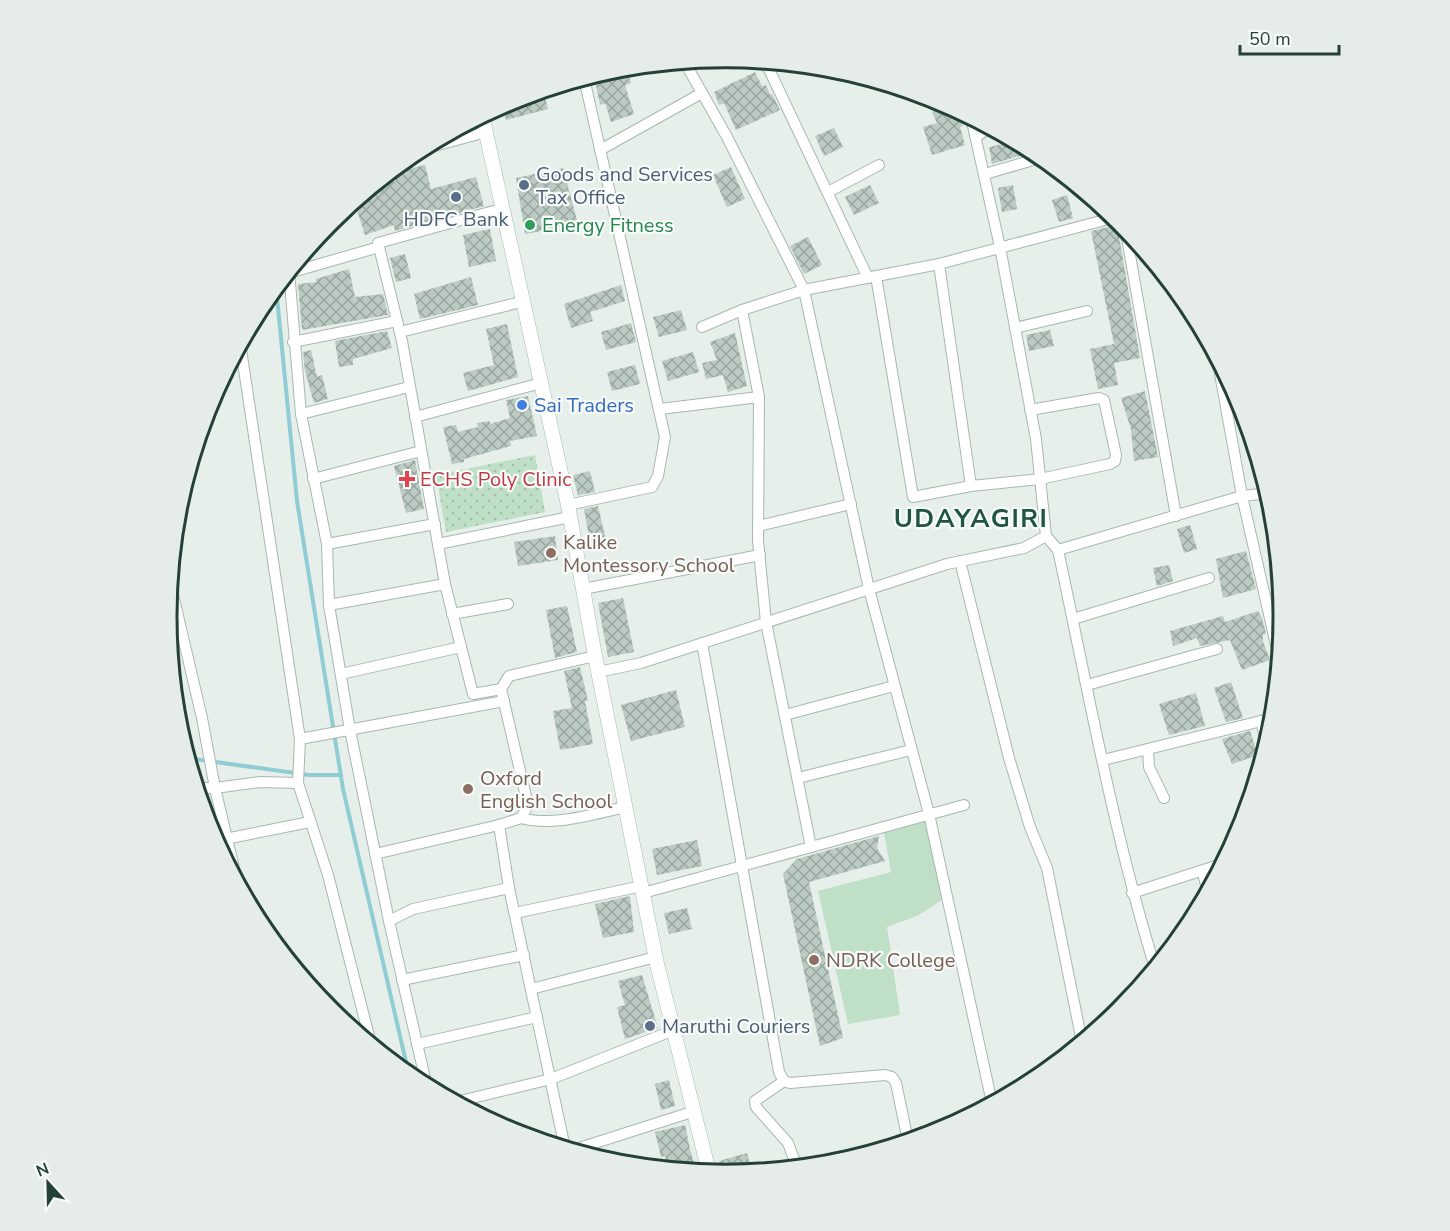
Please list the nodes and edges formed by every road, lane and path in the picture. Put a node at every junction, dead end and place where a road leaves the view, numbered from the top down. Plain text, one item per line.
1 (689, 69) edge
2 (769, 70) edge
3 (586, 85) edge
4 (702, 93) junction
5 (484, 124) edge
6 (974, 128) edge
7 (486, 132) junction
8 (983, 132) edge
9 (976, 137) junction
10 (451, 141) edge
11 (600, 150) junction
12 (1030, 161) edge
13 (879, 165) dead end
14 (985, 174) junction
15 (828, 192) junction
16 (501, 210) junction
17 (1104, 220) edge
18 (1128, 245) edge
19 (379, 247) junction
20 (1000, 247) junction
21 (939, 264) junction
22 (301, 269) edge
23 (872, 277) junction
24 (290, 283) edge
25 (804, 290) junction
26 (522, 302) junction
27 (742, 310) junction
28 (1086, 312) dead end
29 (397, 321) junction
30 (702, 327) dead end
31 (1015, 328) junction
32 (400, 332) junction
33 (293, 342) junction
34 (242, 357) edge
35 (541, 383) junction
36 (409, 387) junction
37 (1222, 387) edge
38 (759, 397) junction
39 (660, 409) junction
40 (1030, 410) junction
41 (301, 414) junction
42 (415, 417) junction
43 (421, 451) junction
44 (312, 479) junction
45 (1040, 479) junction
46 (970, 486) junction
47 (1259, 494) edge
48 (1242, 496) junction
49 (851, 504) junction
50 (569, 511) junction
51 (1176, 516) junction
52 (435, 524) junction
53 (758, 526) junction
54 (1046, 536) junction
55 (327, 544) junction
56 (438, 544) junction
57 (1058, 550) junction
58 (760, 555) junction
59 (960, 561) junction
60 (1209, 578) dead end
61 (445, 584) junction
62 (583, 589) junction
63 (869, 589) junction
64 (508, 604) dead end
65 (330, 605) junction
66 (177, 614) edge
67 (452, 614) junction
68 (1073, 619) junction
69 (766, 622) junction
70 (1273, 630) edge
71 (702, 643) junction
72 (461, 647) junction
73 (1217, 649) dead end
74 (595, 656) junction
75 (598, 672) junction
76 (340, 674) junction
77 (1087, 685) junction
78 (894, 686) junction
79 (501, 688) junction
80 (504, 701) junction
81 (785, 715) junction
82 (1261, 722) edge
83 (345, 730) junction
84 (300, 739) junction
85 (1148, 749) junction
86 (911, 750) junction
87 (1103, 760) junction
88 (798, 778) junction
89 (298, 781) junction
90 (205, 788) edge
91 (214, 788) junction
92 (1164, 798) dead end
93 (964, 805) dead end
94 (626, 807) junction
95 (929, 814) junction
96 (521, 818) junction
97 (310, 822) junction
98 (219, 825) edge
99 (499, 825) junction
100 (225, 839) edge
101 (811, 847) junction
102 (375, 854) junction
103 (743, 866) junction
104 (1211, 868) edge
105 (1202, 871) junction
106 (1205, 880) edge
107 (509, 888) junction
108 (642, 890) junction
109 (1132, 893) junction
110 (515, 913) junction
111 (389, 921) junction
112 (524, 955) junction
113 (656, 957) junction
114 (1152, 959) edge
115 (402, 980) junction
116 (531, 989) junction
117 (537, 1017) junction
118 (674, 1030) junction
119 (368, 1031) edge
120 (1080, 1033) edge
121 (417, 1044) junction
122 (424, 1073) edge
123 (551, 1079) junction
124 (784, 1081) junction
125 (990, 1095) edge
126 (468, 1099) edge
127 (696, 1111) junction
128 (906, 1132) edge
129 (563, 1139) edge
130 (586, 1146) edge
131 (793, 1159) edge
132 (707, 1163) edge

1 - 4 street
2 - 15 street
3 - 11 street
4 - 11 street
4 - 25 street
5 - 7 street
6 - 9 street
7 - 10 street
7 - 16 street
8 - 9 street
9 - 14 street
11 - 39 street
12 - 14 street
13 - 15 street
14 - 20 street
15 - 23 street
16 - 19 street
16 - 26 street
17 - 20 street
18 - 51 street
19 - 22 street
19 - 29 street
20 - 21 street
20 - 31 street
21 - 23 street
21 - 46 street
23 - 25 street
23 - 46 street
24 - 33 street
25 - 27 street
25 - 49 street
26 - 32 street
26 - 35 street
27 - 30 street
27 - 38 street
28 - 31 street
29 - 32 street
29 - 33 street
31 - 40 street
32 - 36 street
33 - 41 street
34 - 84 street
35 - 42 street
35 - 50 street
36 - 41 street
36 - 42 street
37 - 48 street
38 - 39 street
38 - 53 street
39 - 50 street
40 - 45 street
40 - 45 street
41 - 44 street
42 - 43 street
43 - 44 street
43 - 52 street
44 - 55 street
45 - 46 street
45 - 54 street
47 - 48 street
48 - 51 street
48 - 70 street
49 - 53 street
49 - 63 street
50 - 56 street
50 - 62 street
51 - 57 street
52 - 55 street
52 - 56 street
53 - 58 street
54 - 57 street
54 - 59 street
55 - 65 street
56 - 61 street
57 - 68 street
58 - 62 street
58 - 69 street
59 - 63 street
59 - 120 street
60 - 68 street
61 - 65 street
61 - 67 street
62 - 74 street
63 - 69 street
63 - 78 street
64 - 67 street
65 - 76 street
66 - 91 street
67 - 72 street
68 - 77 street
69 - 71 street
69 - 81 street
71 - 75 street
71 - 103 street
72 - 76 street
72 - 79 street
73 - 77 street
74 - 75 street
74 - 79 street
75 - 94 street
76 - 83 street
77 - 87 street
78 - 81 street
78 - 86 street
79 - 80 street
80 - 83 street
80 - 96 street
81 - 88 street
82 - 85 street
83 - 84 street
83 - 102 street
84 - 89 street
85 - 87 street
85 - 92 street
86 - 88 street
86 - 95 street
87 - 109 street
88 - 101 street
89 - 91 street
89 - 97 street
90 - 91 street
91 - 98 street
93 - 95 street
94 - 96 street
94 - 108 street
95 - 101 street
95 - 125 street
96 - 99 street
97 - 100 street
97 - 119 street
99 - 102 street
99 - 107 street
101 - 103 street
102 - 111 street
103 - 108 street
103 - 124 street
104 - 105 street
105 - 106 street
105 - 109 street
107 - 110 street
107 - 111 street
108 - 110 street
108 - 113 street
109 - 114 street
110 - 112 street
111 - 115 street
112 - 115 street
112 - 116 street
113 - 116 street
113 - 118 street
115 - 121 street
116 - 117 street
117 - 121 street
117 - 123 street
118 - 123 street
118 - 127 street
121 - 122 street
123 - 126 street
123 - 129 street
124 - 128 street
124 - 131 street
127 - 130 street
127 - 132 street

